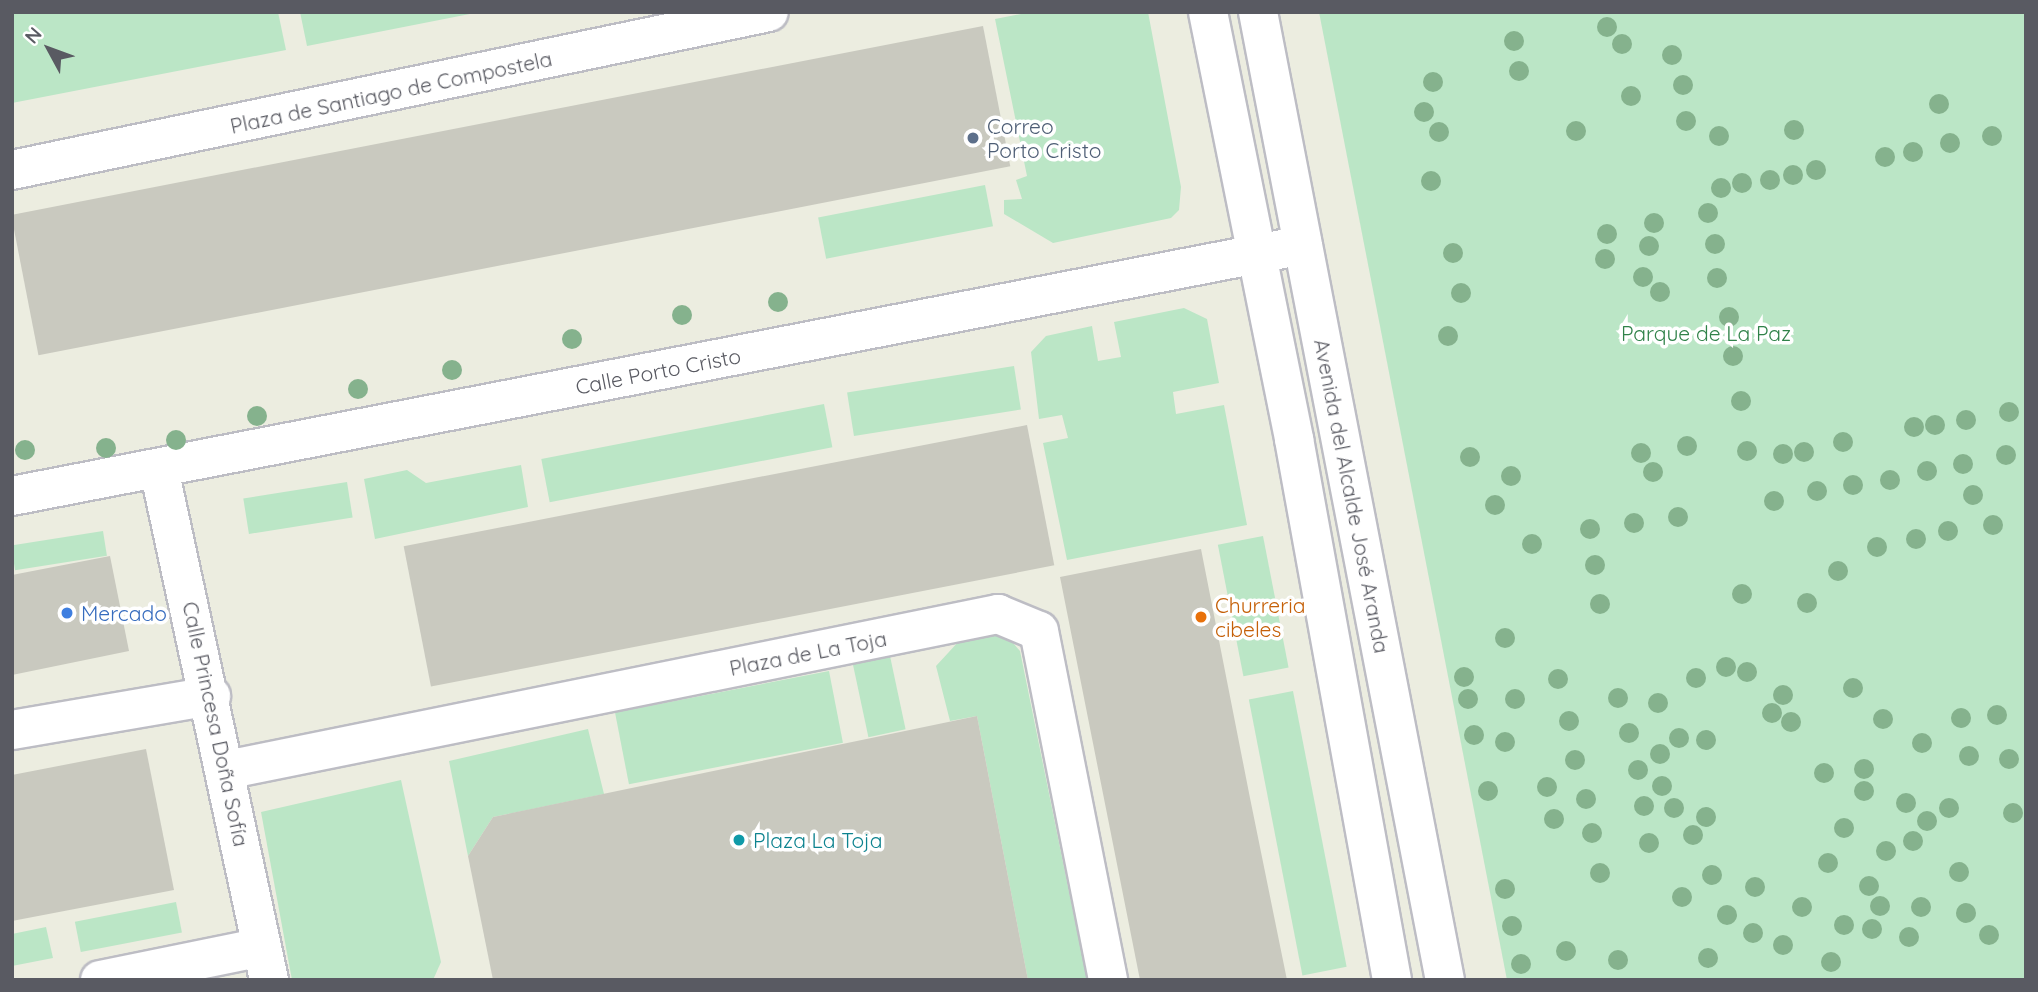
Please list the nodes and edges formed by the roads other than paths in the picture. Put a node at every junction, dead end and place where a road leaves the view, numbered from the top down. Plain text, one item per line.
1 (769, 12) edge
2 (1208, 12) edge
3 (1258, 12) edge
4 (12, 170) edge
5 (1303, 245) junction
6 (1255, 254) junction
7 (159, 469) junction
8 (12, 496) edge
9 (211, 696) junction
10 (12, 730) edge
11 (226, 770) junction
12 (266, 963) edge
13 (100, 980) edge
14 (1108, 980) edge
15 (1392, 980) edge
16 (1445, 980) edge

1 - 4 street, Plaza de Santiago de Compostela
2 - 6 street
3 - 5 street, Avenida del Alcalde José Aranda
5 - 6 street, Calle Porto Cristo
5 - 16 street, Avenida del Alcalde José Aranda
6 - 7 street, Calle Porto Cristo
6 - 15 street
7 - 8 street, Calle Porto Cristo
7 - 9 street, Calle Princesa Doña Sofía
9 - 10 street
9 - 11 street, Calle Princesa Doña Sofía
11 - 12 street, Calle Princesa Doña Sofía
11 - 14 street, Plaza de La Toja
12 - 13 street

